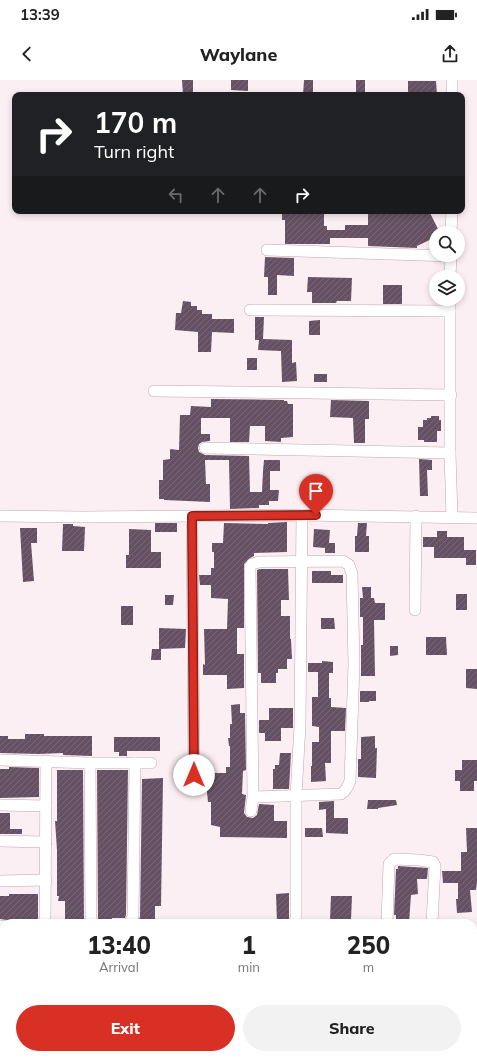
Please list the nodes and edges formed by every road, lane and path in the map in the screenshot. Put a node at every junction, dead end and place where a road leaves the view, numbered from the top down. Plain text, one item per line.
1 (452, 80) edge
2 (452, 92) edge
3 (452, 214) edge
4 (451, 226) edge
5 (267, 250) dead end
6 (429, 254) edge
7 (450, 306) edge
8 (250, 310) dead end
9 (450, 311) junction
10 (154, 390) dead end
11 (451, 395) junction
12 (205, 448) dead end
13 (450, 453) junction
14 (302, 515) junction
15 (0, 516) edge
16 (192, 516) junction
17 (416, 516) junction
18 (452, 517) junction
19 (477, 518) edge
20 (301, 561) junction
21 (415, 610) dead end
22 (0, 760) edge
23 (46, 761) junction
24 (90, 763) junction
25 (135, 763) junction
26 (151, 763) dead end
27 (194, 775) dead end
28 (253, 796) junction
29 (296, 796) junction
30 (0, 805) edge
31 (46, 806) junction
32 (252, 811) dead end
33 (0, 841) edge
34 (46, 842) junction
35 (46, 880) junction
36 (0, 881) edge
37 (45, 919) edge
38 (92, 919) edge
39 (132, 919) edge
40 (296, 919) edge
41 (387, 919) edge
42 (432, 919) edge

1 - 2 street
3 - 4 street
5 - 6 street
7 - 9 street
8 - 9 street
9 - 11 street
10 - 11 street
11 - 13 street
12 - 13 street
13 - 18 street
14 - 16 street
14 - 17 street
14 - 20 street
15 - 16 street
16 - 27 street
17 - 18 street
17 - 21 street
18 - 19 street
20 - 28 street
20 - 29 street
20 - 29 street
22 - 23 street
23 - 24 street
23 - 31 street
24 - 25 street
24 - 38 street
25 - 26 street
25 - 39 street
28 - 29 street
28 - 32 street
29 - 40 street
30 - 31 street
31 - 34 street
33 - 34 street
34 - 35 street
35 - 36 street
35 - 37 street
41 - 42 street

